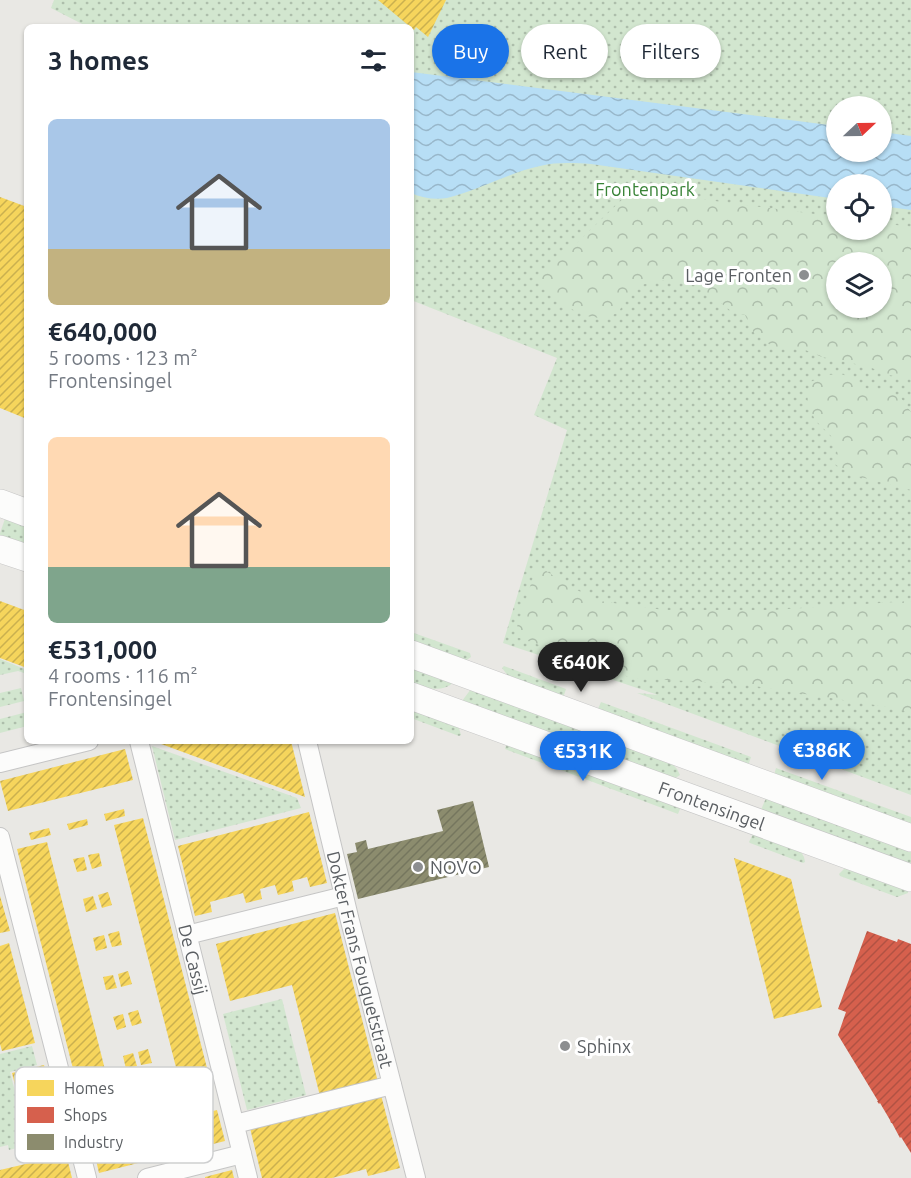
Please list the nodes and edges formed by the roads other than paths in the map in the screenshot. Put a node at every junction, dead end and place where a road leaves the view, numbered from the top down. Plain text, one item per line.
1 (0, 503) edge
2 (24, 512) edge
3 (0, 549) edge
4 (24, 557) edge
5 (414, 655) edge
6 (414, 697) edge
7 (77, 744) edge
8 (140, 744) edge
9 (308, 744) edge
10 (0, 763) edge
11 (0, 837) edge
12 (911, 838) edge
13 (911, 878) edge
14 (344, 896) junction
15 (187, 935) junction
16 (59, 1067) edge
17 (393, 1085) junction
18 (235, 1124) junction
19 (242, 1154) junction
20 (213, 1161) edge
21 (83, 1163) edge
22 (206, 1163) edge
23 (87, 1178) edge
24 (147, 1178) edge
25 (248, 1178) edge
26 (416, 1178) edge

1 - 2 main road
3 - 4 main road
5 - 12 main road, Frontensingel
6 - 13 main road, Frontensingel
7 - 10 street
8 - 15 street, De Cassij
9 - 14 street, Dokter Frans Fouquetstraat
11 - 16 street
14 - 15 street
14 - 17 street, Dokter Frans Fouquetstraat
15 - 18 street, De Cassij
17 - 18 street
17 - 26 street, Dokter Frans Fouquetstraat
18 - 19 street, De Cassij
19 - 20 street
19 - 25 street, De Cassij
21 - 23 street
22 - 24 street

